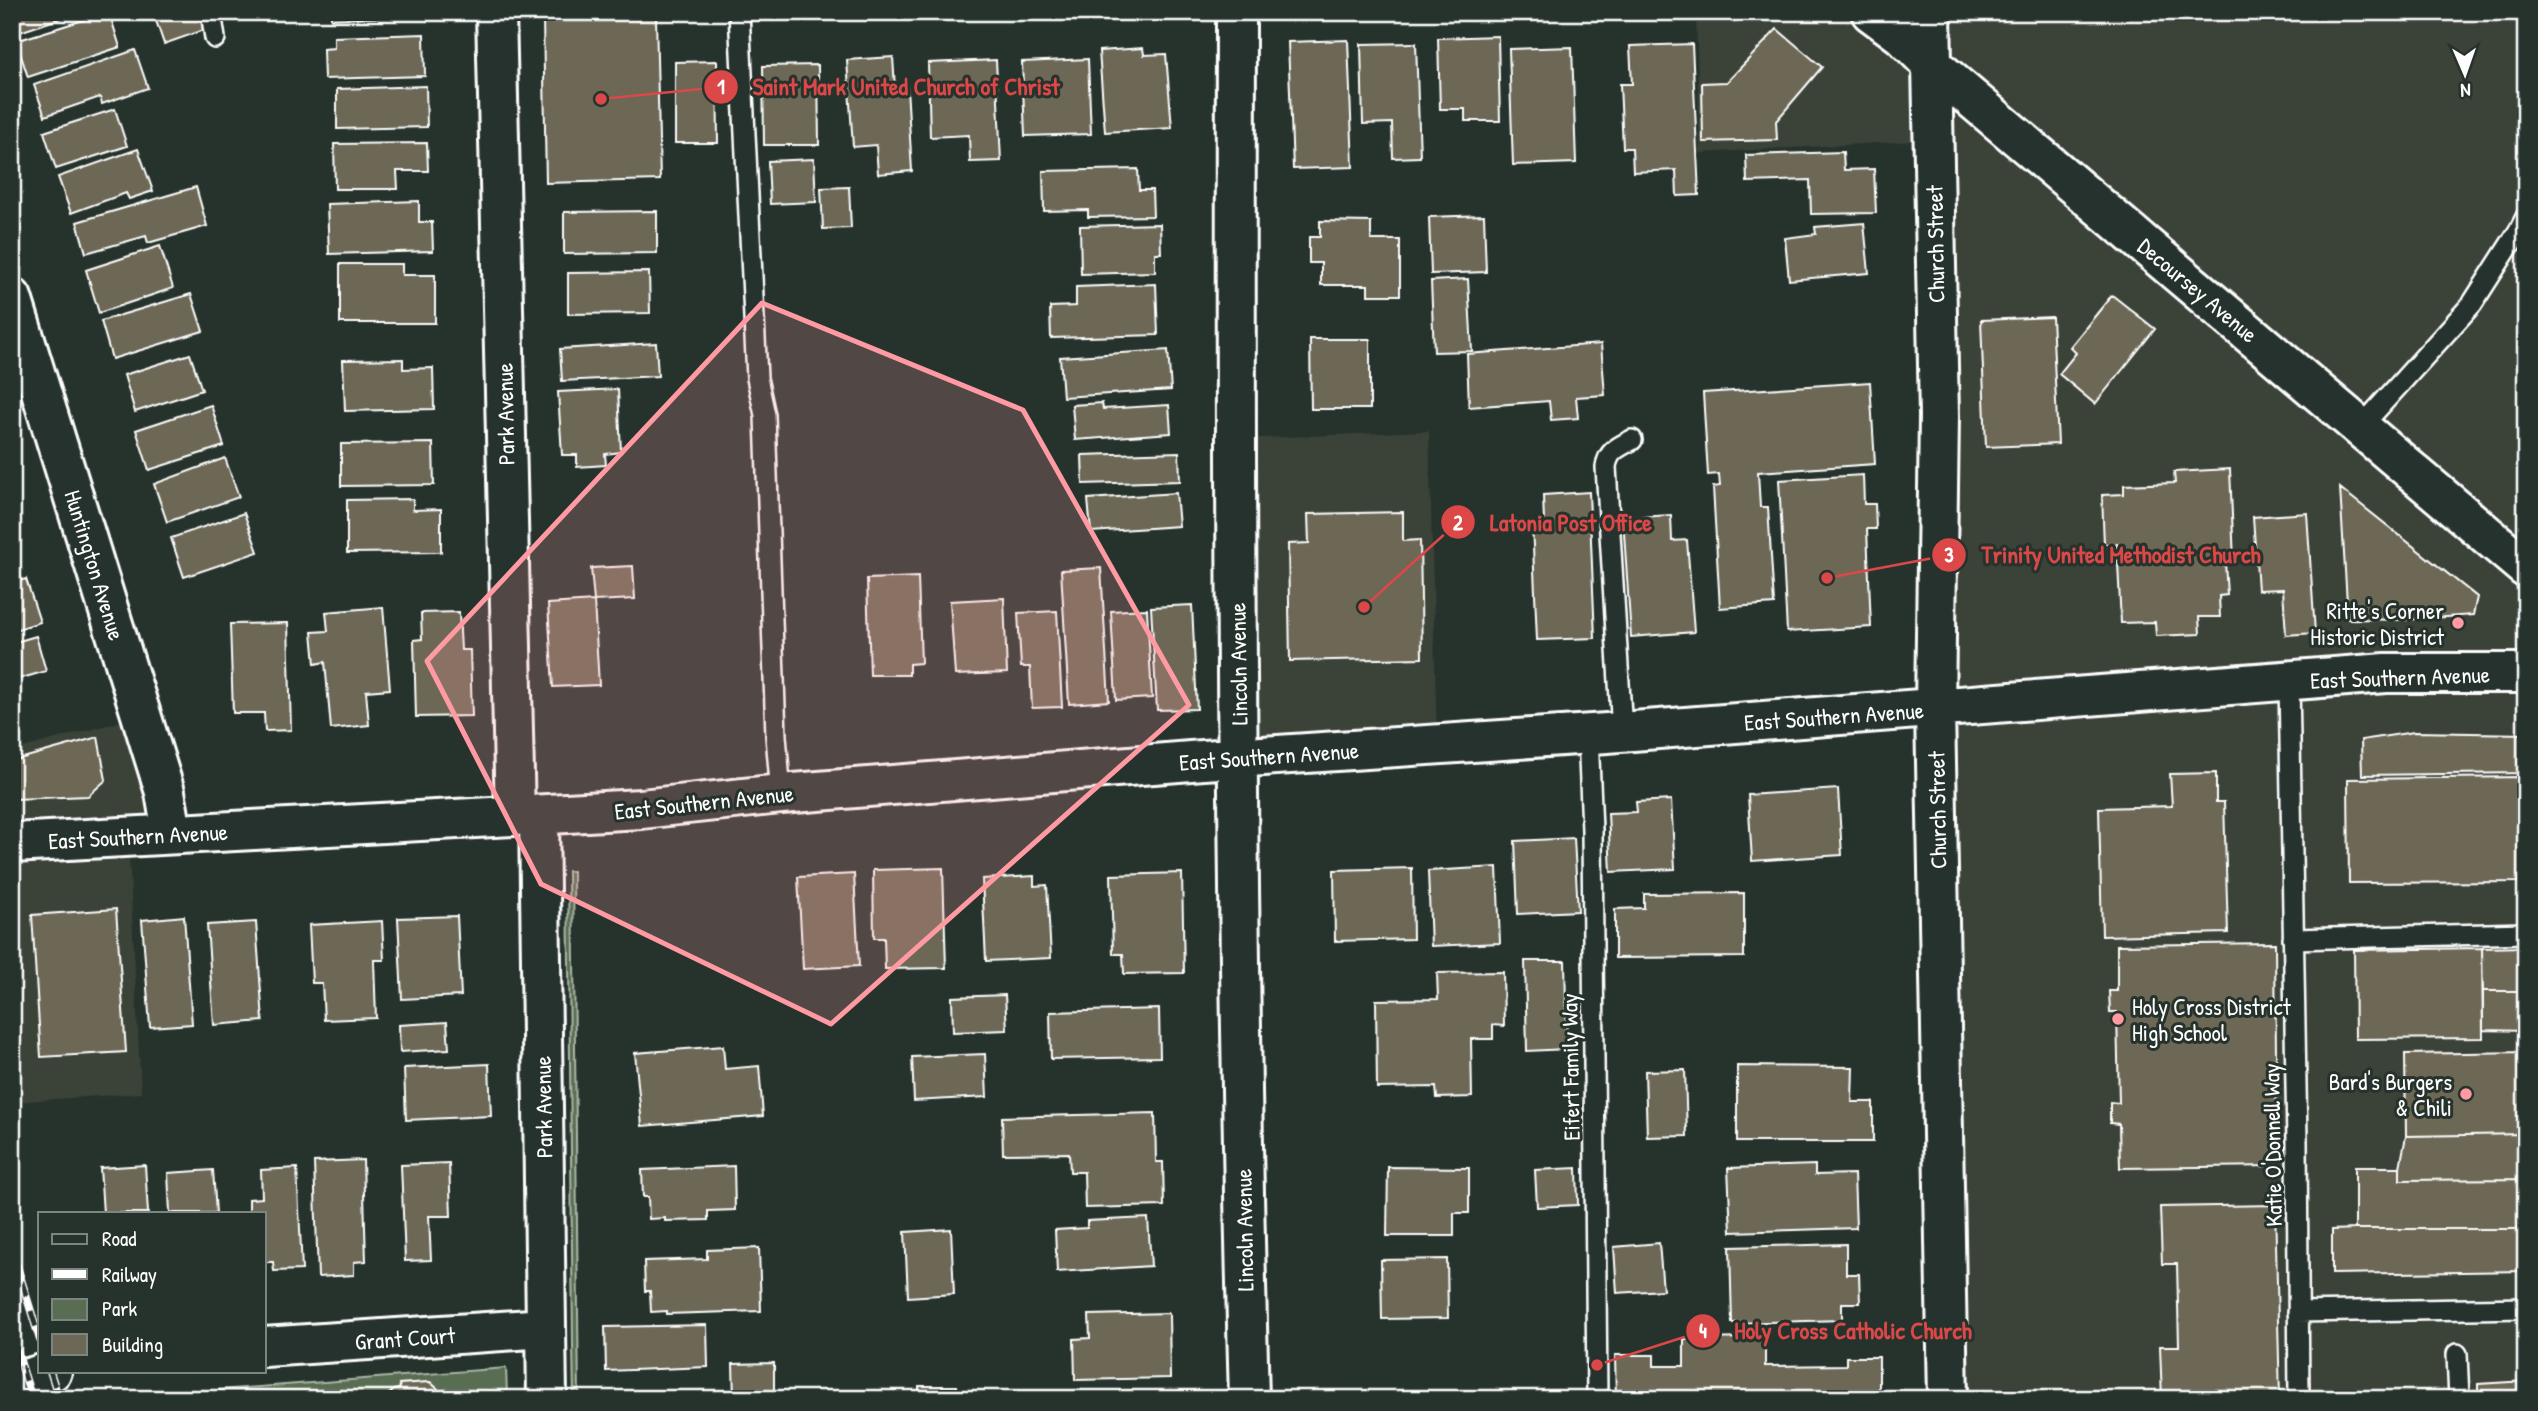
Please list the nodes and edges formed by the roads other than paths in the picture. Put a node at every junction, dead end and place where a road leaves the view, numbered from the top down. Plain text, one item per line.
1 (211, 12) edge
2 (496, 12) edge
3 (739, 12) edge
4 (1236, 12) edge
5 (1871, 12) edge
6 (1931, 12) edge
7 (215, 38) dead end
8 (1931, 64) junction
9 (2526, 216) edge
10 (12, 298) edge
11 (2361, 428) junction
12 (1632, 440) dead end
13 (2526, 568) edge
14 (2526, 673) edge
15 (2289, 681) junction
16 (1935, 709) junction
17 (1605, 733) junction
18 (1240, 758) junction
19 (781, 794) junction
20 (527, 816) junction
21 (172, 833) junction
22 (12, 844) edge
23 (2526, 933) edge
24 (2294, 939) junction
25 (2526, 1308) edge
26 (2298, 1312) junction
27 (546, 1328) junction
28 (266, 1347) edge
29 (2457, 1354) dead end
30 (48, 1372) edge
31 (12, 1382) edge
32 (547, 1399) edge
33 (1249, 1399) edge
34 (1597, 1399) edge
35 (1948, 1399) edge
36 (2299, 1399) edge
37 (2459, 1399) edge

1 - 7 lane
2 - 20 street, Park Avenue
3 - 19 lane
4 - 18 street, Lincoln Avenue
5 - 8 street, Decoursey Avenue
6 - 8 street, Church Street
8 - 11 street, Decoursey Avenue
8 - 16 street, Church Street
9 - 11 lane
10 - 21 street, Huntington Avenue
11 - 13 street, Decoursey Avenue
12 - 17 lane, Eifert Family Way
14 - 15 street, East Southern Avenue
15 - 16 street, East Southern Avenue
15 - 24 lane, Katie O'Donnell Way
16 - 17 street, East Southern Avenue
16 - 35 street, Church Street
17 - 18 street, East Southern Avenue
17 - 34 lane, Eifert Family Way
18 - 19 street, East Southern Avenue
18 - 33 street, Lincoln Avenue
19 - 20 street, East Southern Avenue
20 - 21 street, East Southern Avenue
20 - 27 street, Park Avenue
21 - 22 street, East Southern Avenue
23 - 24 lane
24 - 26 lane, Katie O'Donnell Way
25 - 26 lane
26 - 36 lane, Katie O'Donnell Way
27 - 28 street, Grant Court
27 - 32 street, Park Avenue
29 - 37 lane
30 - 31 street

